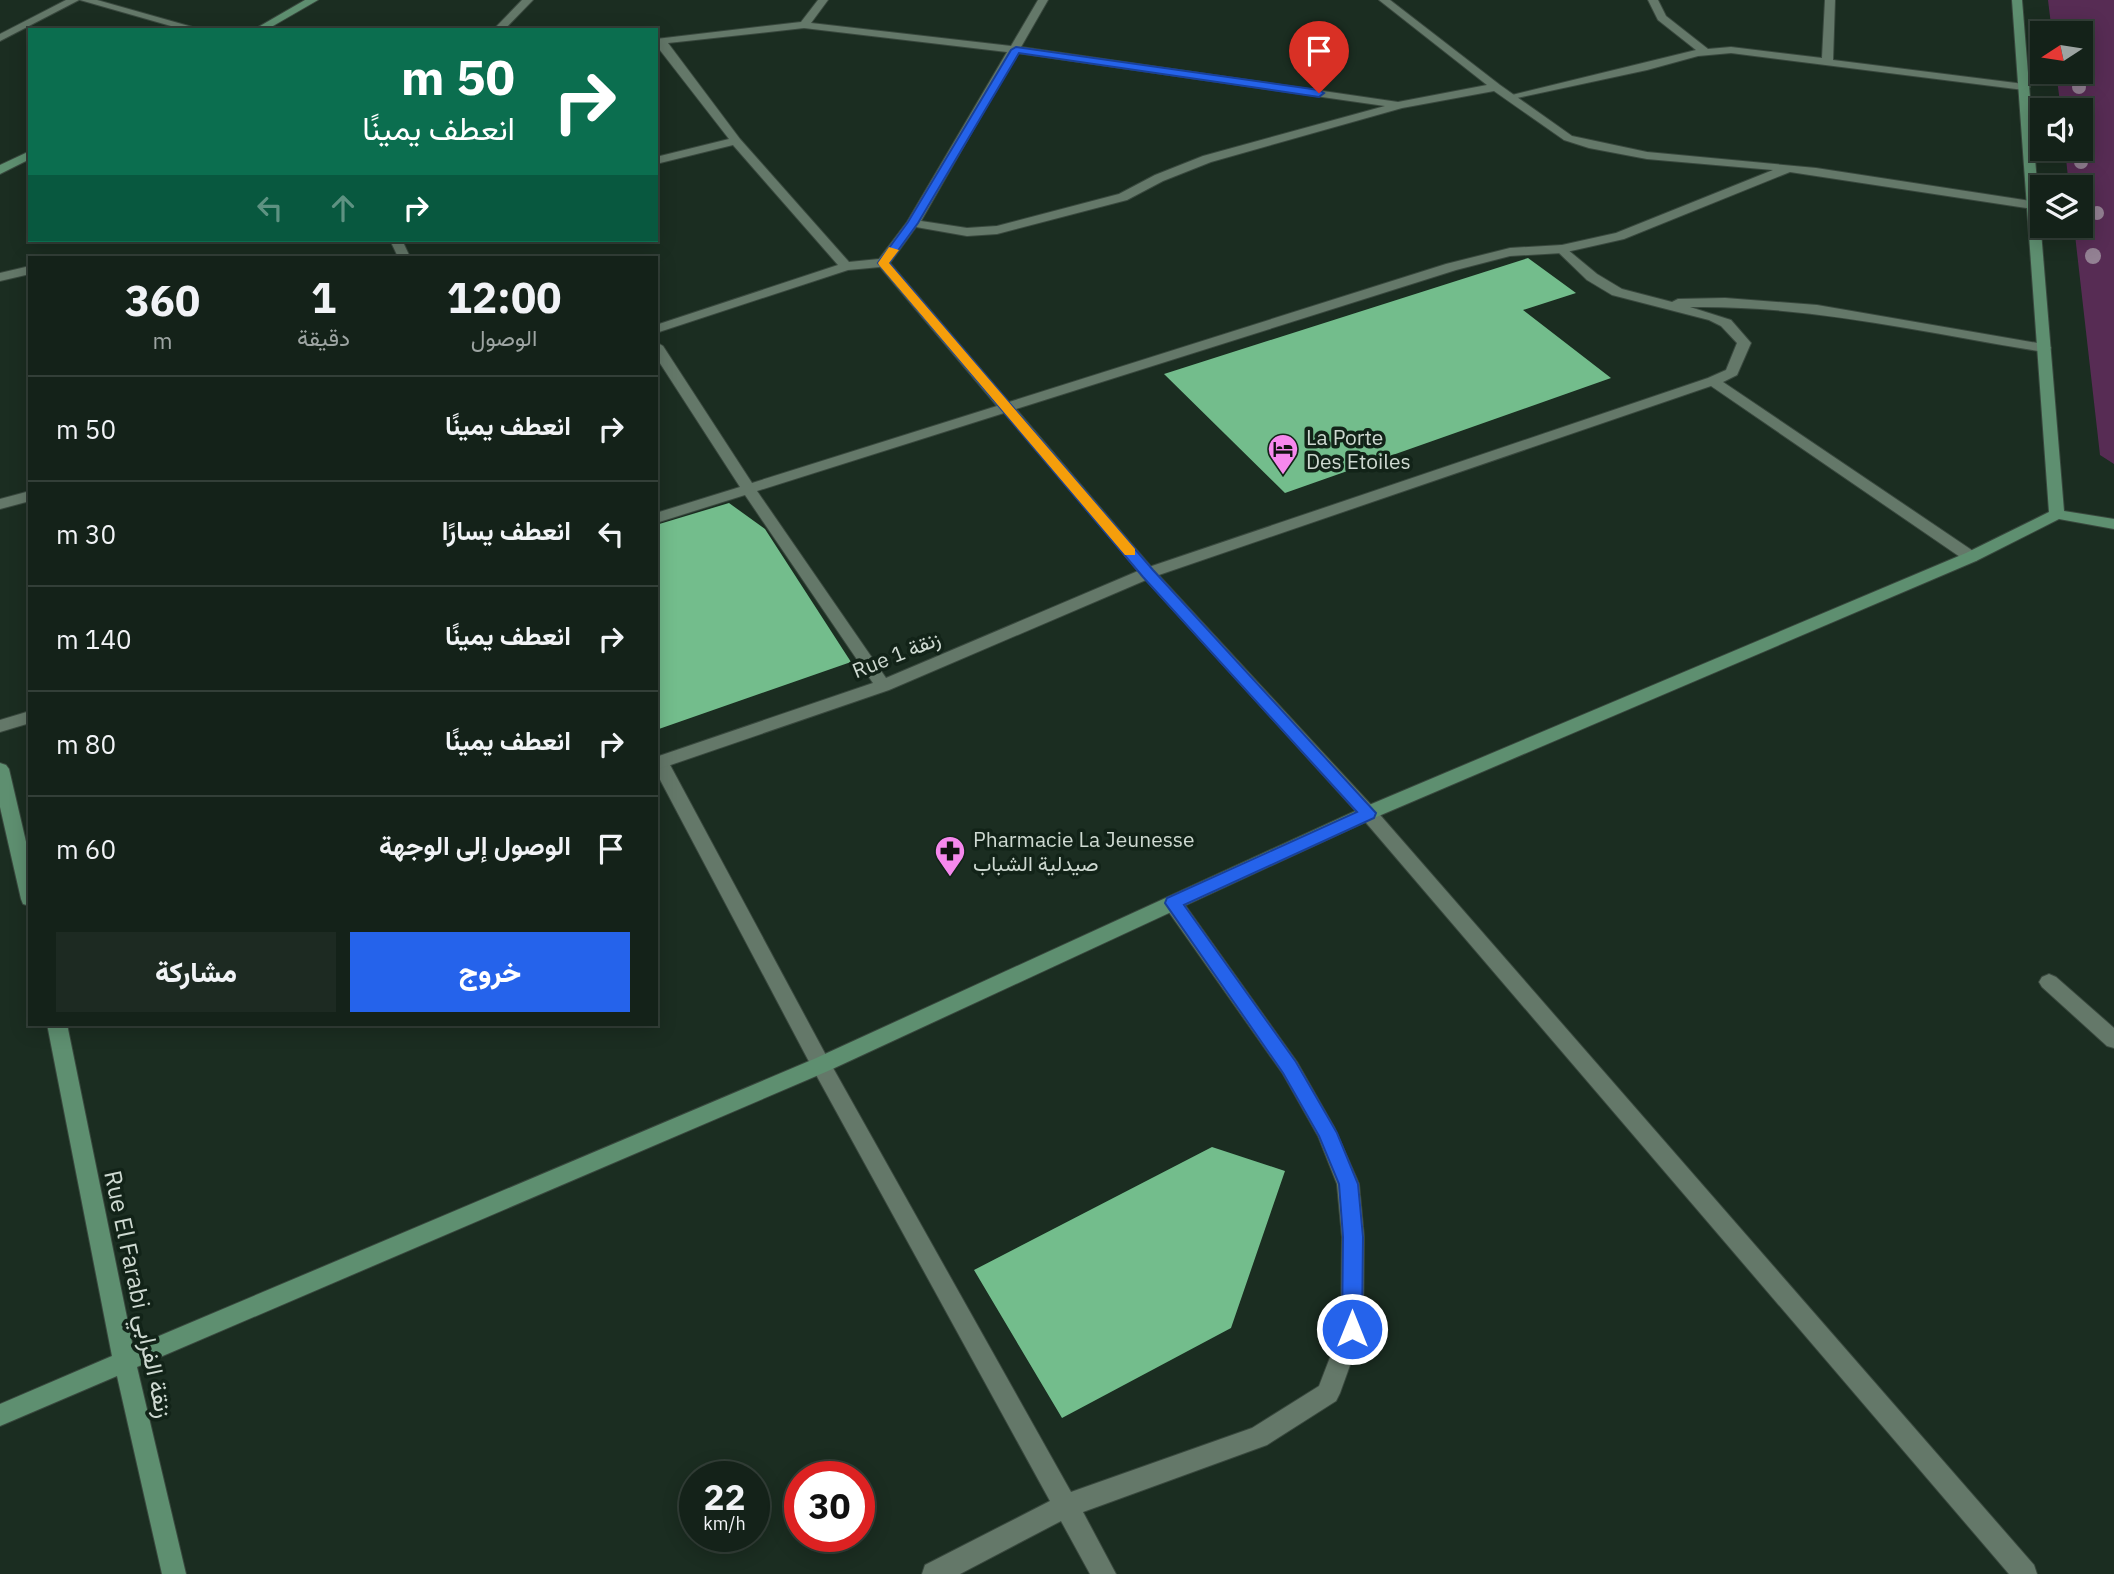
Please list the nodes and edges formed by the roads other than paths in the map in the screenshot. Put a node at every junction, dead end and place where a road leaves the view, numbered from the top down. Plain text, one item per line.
1 (74, 0) edge
2 (85, 0) edge
3 (313, 0) edge
4 (528, 0) edge
5 (822, 0) edge
6 (1043, 0) edge
7 (1384, 0) edge
8 (1653, 0) edge
9 (1830, 0) edge
10 (2017, 0) edge
11 (804, 25) junction
12 (190, 28) edge
13 (262, 28) edge
14 (500, 28) edge
15 (0, 38) edge
16 (658, 41) edge
17 (1016, 50) junction
18 (1704, 52) junction
19 (1827, 62) junction
20 (1496, 87) junction
21 (2024, 87) junction
22 (1512, 98) junction
23 (1401, 105) junction
24 (736, 141) junction
25 (28, 155) edge
26 (658, 160) edge
27 (1787, 169) junction
28 (0, 170) edge
29 (2031, 175) edge
30 (2030, 205) edge
31 (913, 223) junction
32 (2036, 238) edge
33 (1562, 249) junction
34 (883, 263) junction
35 (846, 266) junction
36 (28, 271) edge
37 (0, 278) edge
38 (1661, 304) junction
39 (658, 328) edge
40 (2044, 348) junction
41 (658, 349) edge
42 (1713, 380) junction
43 (1006, 406) junction
44 (748, 488) junction
45 (28, 497) edge
46 (0, 504) edge
47 (2057, 514) junction
48 (658, 516) edge
49 (2114, 524) edge
50 (1971, 557) junction
51 (1148, 573) junction
52 (883, 686) junction
53 (28, 718) edge
54 (0, 726) edge
55 (658, 763) edge
56 (0, 768) edge
57 (1368, 813) junction
58 (28, 890) edge
59 (1173, 903) junction
60 (2049, 982) dead end
61 (57, 1026) edge
62 (2114, 1040) edge
63 (821, 1065) junction
64 (125, 1363) junction
65 (0, 1415) edge
66 (1066, 1506) junction
67 (174, 1574) edge
68 (934, 1574) edge
69 (1104, 1574) edge
70 (2025, 1574) edge

1 - 15 street
2 - 12 street
3 - 13 street
4 - 14 street
5 - 11 street
6 - 17 street
7 - 20 street
8 - 18 street
9 - 19 street
10 - 21 street
11 - 16 street
11 - 17 street
16 - 24 street
17 - 23 street
17 - 31 street
18 - 19 street
18 - 22 street
19 - 21 street
20 - 22 street
20 - 23 street
21 - 29 street
22 - 27 street
23 - 31 street
24 - 26 street
24 - 35 street
25 - 28 street
27 - 30 street
27 - 33 street
31 - 34 street
32 - 40 street
33 - 38 street
33 - 43 street
34 - 35 street
34 - 43 street
35 - 39 street
36 - 37 street
38 - 40 street
38 - 42 street
40 - 47 street
41 - 44 street
42 - 50 street
42 - 51 street, Rue 1 زنقة
43 - 44 street
43 - 51 street
44 - 48 street
44 - 52 street
45 - 46 street
47 - 49 street
47 - 50 street
50 - 57 street
51 - 52 street, Rue 1 زنقة
51 - 57 street
52 - 55 street, Rue 1 زنقة
53 - 54 street
55 - 63 street
56 - 58 street
57 - 59 street
57 - 70 street
59 - 63 street
59 - 66 street
60 - 62 street
61 - 64 street, Rue El Farabi زنقة الفرابي
63 - 64 street
63 - 66 street
64 - 65 street
64 - 67 street, Rue El Farabi زنقة الفرابي
66 - 68 street
66 - 69 street

